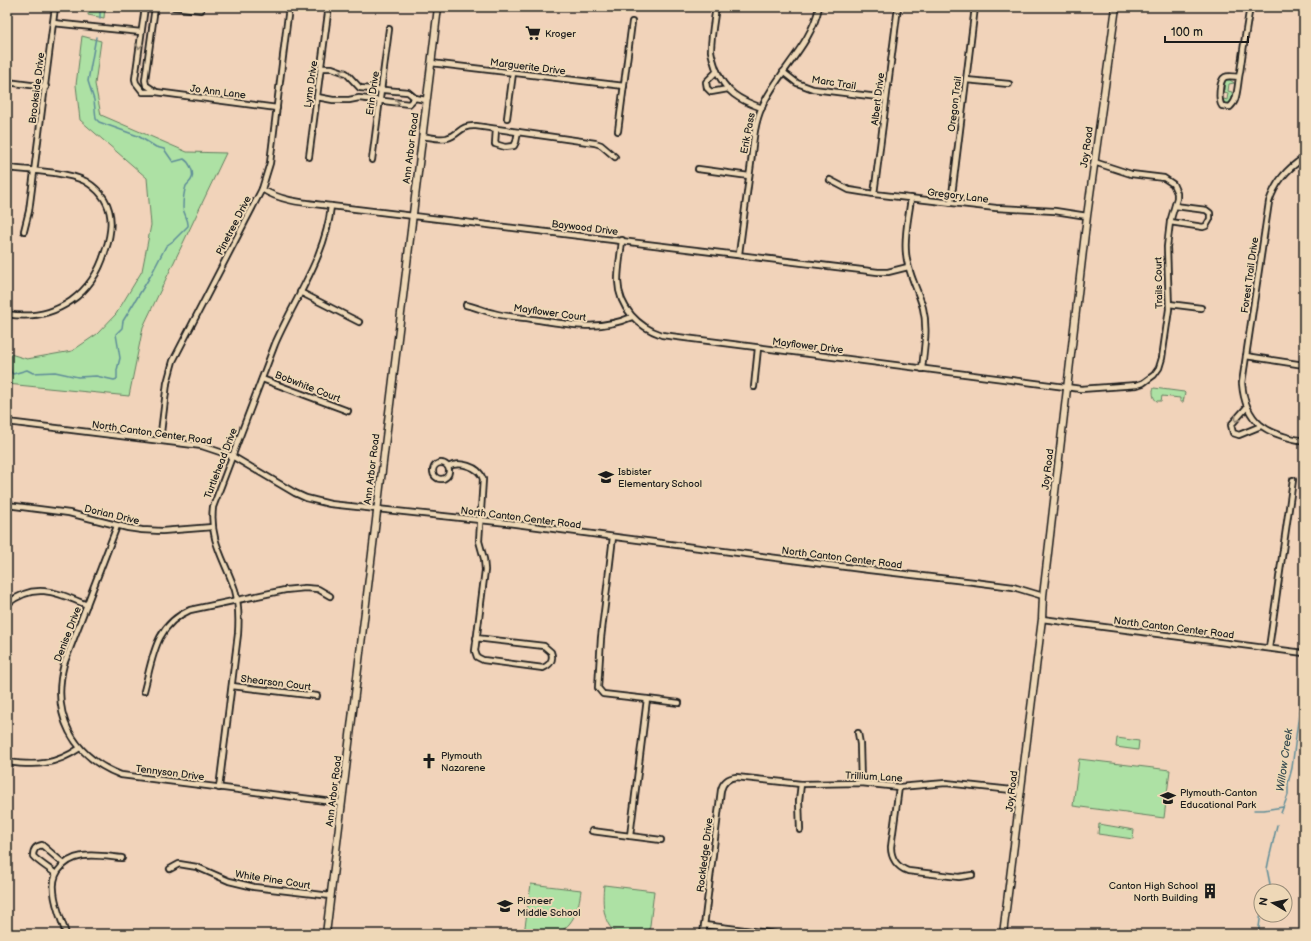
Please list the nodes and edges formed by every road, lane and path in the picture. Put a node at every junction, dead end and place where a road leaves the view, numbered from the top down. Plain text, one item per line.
1 (55, 7) edge
2 (145, 7) edge
3 (155, 7) edge
4 (174, 7) edge
5 (289, 7) edge
6 (438, 7) edge
7 (716, 7) edge
8 (819, 7) edge
9 (898, 7) edge
10 (975, 7) edge
11 (1116, 7) edge
12 (1250, 7) edge
13 (201, 10) dead end
14 (328, 13) dead end
15 (632, 22) dead end
16 (54, 23) junction
17 (389, 29) dead end
18 (141, 32) junction
19 (431, 63) junction
20 (321, 68) junction
21 (717, 71) junction
22 (783, 72) junction
23 (513, 73) junction
24 (1239, 77) junction
25 (966, 80) junction
26 (7, 82) edge
27 (1009, 84) dead end
28 (624, 86) junction
29 (46, 87) junction
30 (360, 88) junction
31 (728, 89) junction
32 (381, 90) junction
33 (156, 92) junction
34 (317, 97) junction
35 (359, 98) junction
36 (415, 98) junction
37 (886, 98) junction
38 (380, 100) junction
39 (426, 100) junction
40 (277, 108) junction
41 (762, 108) junction
42 (507, 118) dead end
43 (496, 129) junction
44 (618, 131) dead end
45 (518, 132) junction
46 (422, 136) junction
47 (309, 157) dead end
48 (615, 157) dead end
49 (1304, 158) edge
50 (372, 160) dead end
51 (1094, 162) junction
52 (7, 168) edge
53 (698, 170) dead end
54 (35, 171) junction
55 (749, 176) junction
56 (830, 180) dead end
57 (262, 189) junction
58 (874, 194) junction
59 (911, 198) junction
60 (951, 203) junction
61 (331, 206) junction
62 (1175, 206) junction
63 (412, 215) junction
64 (1087, 216) junction
65 (1170, 222) junction
66 (24, 231) dead end
67 (622, 240) junction
68 (740, 254) junction
69 (908, 267) junction
70 (300, 292) junction
71 (1169, 304) junction
72 (466, 305) dead end
73 (1201, 308) dead end
74 (7, 314) edge
75 (632, 317) junction
76 (359, 322) dead end
77 (758, 348) junction
78 (1246, 356) junction
79 (1304, 365) edge
80 (922, 369) junction
81 (262, 379) junction
82 (754, 386) dead end
83 (1067, 387) junction
84 (1247, 407) junction
85 (348, 411) dead end
86 (7, 422) edge
87 (1261, 426) junction
88 (160, 441) junction
89 (1304, 441) edge
90 (232, 456) junction
91 (448, 467) dead end
92 (1293, 480) dead end
93 (7, 505) edge
94 (376, 510) junction
95 (479, 520) junction
96 (117, 526) junction
97 (213, 527) junction
98 (613, 537) junction
99 (330, 596) dead end
100 (1043, 596) junction
101 (237, 600) junction
102 (7, 604) edge
103 (87, 604) junction
104 (1042, 619) junction
105 (476, 638) junction
106 (1269, 648) junction
107 (1304, 653) edge
108 (232, 686) junction
109 (144, 690) dead end
110 (317, 696) dead end
111 (647, 699) junction
112 (679, 703) dead end
113 (858, 733) dead end
114 (80, 748) junction
115 (7, 762) edge
116 (726, 780) joint
117 (861, 783) junction
118 (801, 784) junction
119 (899, 787) junction
120 (219, 788) junction
121 (1021, 792) junction
122 (341, 803) junction
123 (800, 830) dead end
124 (592, 831) dead end
125 (630, 836) junction
126 (661, 840) dead end
127 (122, 858) dead end
128 (64, 864) junction
129 (170, 869) dead end
130 (56, 874) junction
131 (972, 875) dead end
132 (331, 896) junction
133 (704, 925) junction
134 (66, 934) edge
135 (326, 934) edge
136 (703, 934) edge
137 (776, 934) edge
138 (1002, 934) edge

1 - 16 street, Brookside Drive
2 - 18 street
3 - 33 street
4 - 13 street
5 - 40 street, Pinetree Drive
6 - 19 main road, Ann Arbor Road
7 - 21 street
8 - 22 street, Erik Pass
9 - 37 street, Albert Drive
10 - 25 street, Oregon Trail
11 - 51 main road, Joy Road
12 - 24 street
14 - 20 street, Lynn Drive
15 - 28 street
16 - 18 street
16 - 29 street, Brookside Drive
17 - 32 street, Erin Drive
18 -> 33 street, Jo Ann Lane
19 - 23 street, Marguerite Drive
19 - 39 main road, Ann Arbor Road
30 -> 20 street
20 - 34 street, Lynn Drive
21 - 31 street
21 - 31 street
22 - 37 street, Marc Trail
22 - 41 street, Erik Pass
23 - 28 street, Marguerite Drive
23 - 42 street
24 - 24 street
25 - 27 street
25 - 60 street, Oregon Trail
26 - 29 street
28 - 44 street
29 - 54 street, Brookside Drive
30 - 32 street
30 - 35 street
31 - 41 street
32 - 36 street
32 - 38 street, Erin Drive
33 - 40 street, Jo Ann Lane
34 - 35 street
34 - 47 street, Lynn Drive
35 - 38 street
38 -> 36 street
36 - 39 street
37 - 58 street, Albert Drive
38 - 50 street, Erin Drive
39 - 46 main road, Ann Arbor Road
40 - 57 street, Pinetree Drive
41 - 55 street, Erik Pass
43 - 45 street
43 - 45 street
43 - 46 street
45 - 48 street
46 - 63 main road, Ann Arbor Road
49 - 78 street, Forest Trail Drive
51 - 62 street, Trails Court
51 - 64 main road, Joy Road
52 - 54 street
53 - 55 street
54 - 66 street, Brookside Drive
54 - 74 street
55 - 68 street, Erik Pass
56 - 58 street, Gregory Lane
57 - 61 street, Baywood Drive
57 - 88 street, Pinetree Drive
58 - 59 street, Gregory Lane
59 - 60 street, Gregory Lane
59 - 69 street
60 - 64 street, Gregory Lane
61 - 63 street, Baywood Drive
61 - 70 street, Turtlehead Drive
62 - 65 street, Trails Court
62 - 65 street
63 - 67 street, Baywood Drive
63 - 94 main road, Ann Arbor Road
64 - 83 main road, Joy Road
65 - 71 street, Trails Court
67 - 68 street, Baywood Drive
67 - 75 street, Mayflower Drive
68 - 69 street, Baywood Drive
69 - 80 street
70 - 76 street
70 - 81 street, Turtlehead Drive
71 - 73 street
71 - 83 street, Trails Court
72 - 75 street, Mayflower Court
75 - 77 street, Mayflower Drive
77 - 80 street, Mayflower Drive
77 - 82 street
78 - 79 street
78 - 84 street, Forest Trail Drive
80 - 83 street, Mayflower Drive
81 - 85 street, Bobwhite Court
81 - 90 street, Turtlehead Drive
83 - 100 main road, Joy Road
84 - 87 street, Forest Trail Drive
84 -> 87 street
86 - 88 street, North Canton Center Road
87 - 89 street, Forest Trail Drive
88 - 90 street, North Canton Center Road
90 - 94 street, North Canton Center Road
90 - 97 street, Turtlehead Drive
91 - 95 street
92 - 106 street
93 - 96 street, Dorian Drive
94 - 95 street, North Canton Center Road
94 - 122 main road, Ann Arbor Road
95 - 98 street, North Canton Center Road
95 - 105 street
96 - 97 street, Dorian Drive
96 - 103 street, Denise Drive
97 - 101 street, Turtlehead Drive
98 - 100 street, North Canton Center Road
98 - 111 street
99 - 101 street
100 - 104 main road, Joy Road
101 - 108 street, Turtlehead Drive
101 - 109 street
102 - 103 street
103 - 114 street, Denise Drive
104 - 106 street, North Canton Center Road
104 - 121 main road, Joy Road
105 - 105 street
106 - 107 street, North Canton Center Road
108 - 110 street, Shearson Court
108 - 120 street, Turtlehead Drive
111 - 112 street
111 - 125 street
113 - 117 street
114 - 115 street
114 - 120 street, Tennyson Drive
116 - 118 street, Trillium Lane
116 - 133 street, Rockledge Drive
117 - 118 street, Trillium Lane
117 - 119 street, Trillium Lane
118 - 123 street
119 - 121 street, Trillium Lane
119 - 131 street
120 - 122 street, Tennyson Drive
121 - 138 main road, Joy Road
122 - 132 main road, Ann Arbor Road
124 - 125 street
125 - 126 street
127 - 128 street
128 - 130 street
128 - 130 street
129 - 132 street, White Pine Court
130 - 134 street
132 - 135 main road, Ann Arbor Road
133 - 136 street, Rockledge Drive
133 - 137 street

